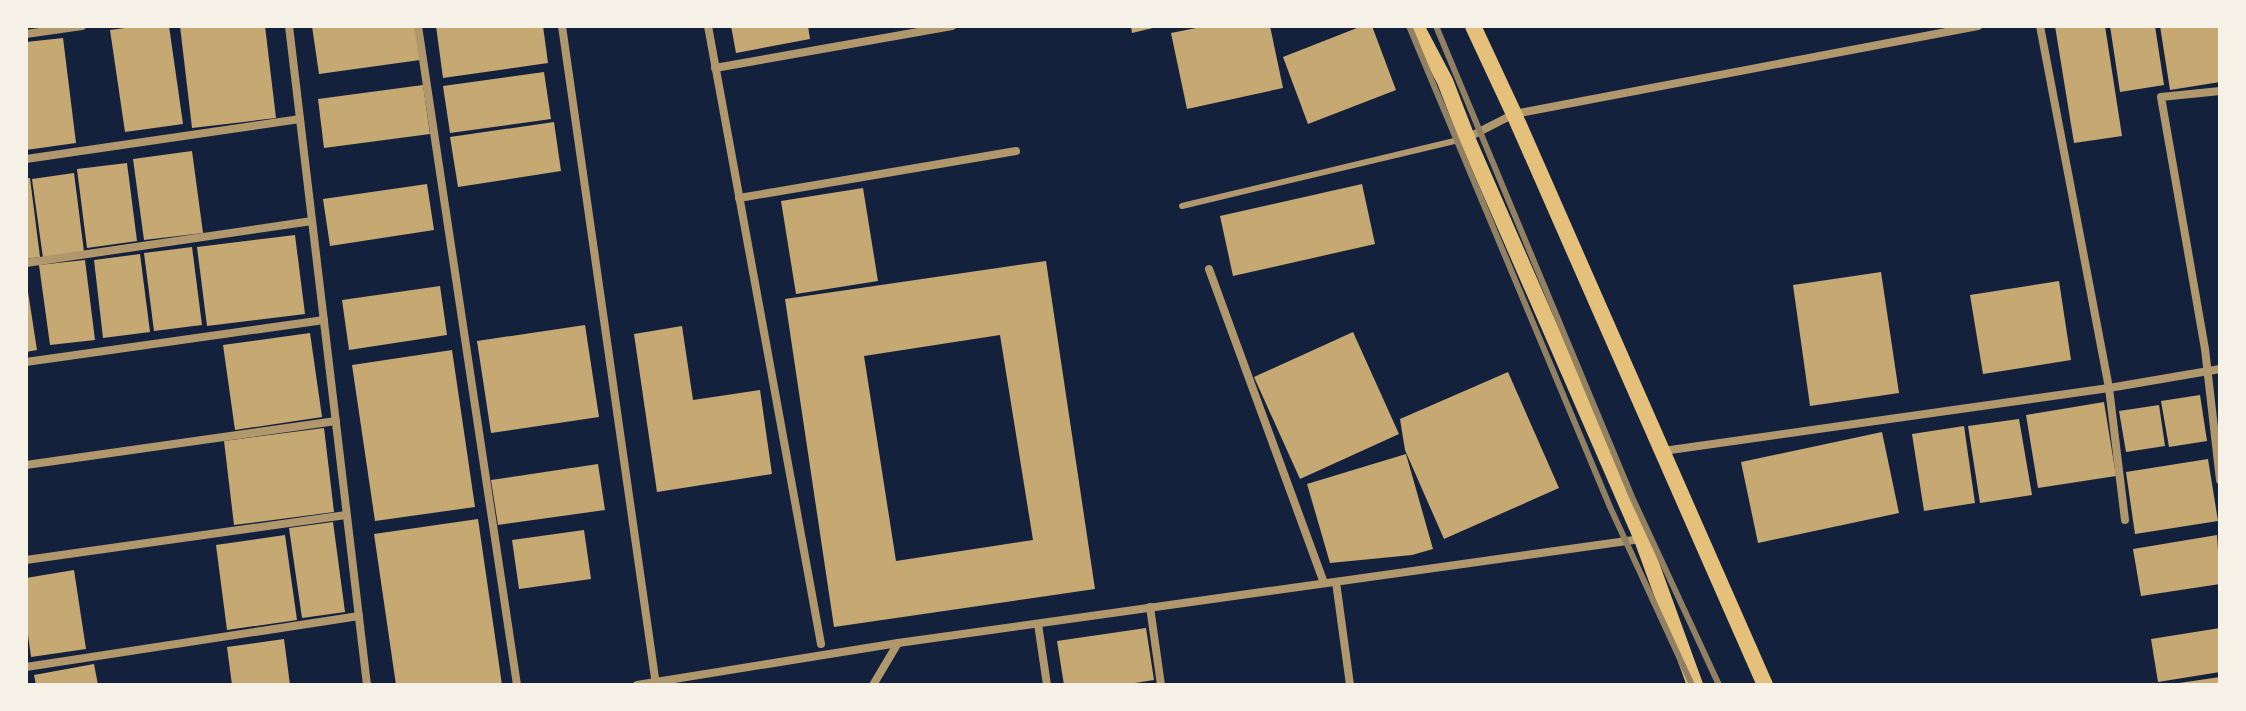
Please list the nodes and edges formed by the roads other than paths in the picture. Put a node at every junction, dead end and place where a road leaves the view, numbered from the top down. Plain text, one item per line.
1 (82, 26) edge
2 (289, 26) edge
3 (418, 26) edge
4 (562, 26) edge
5 (708, 26) edge
6 (952, 26) edge
7 (1416, 26) edge
8 (1473, 26) edge
9 (1978, 26) edge
10 (2040, 26) edge
11 (26, 34) edge
12 (715, 68) junction
13 (2220, 91) edge
14 (1514, 114) junction
15 (300, 119) junction
16 (1467, 138) junction
17 (1016, 151) dead end
18 (26, 159) edge
19 (739, 198) junction
20 (1182, 206) dead end
21 (312, 221) junction
22 (26, 263) edge
23 (1209, 269) dead end
24 (324, 320) junction
25 (26, 362) edge
26 (2220, 369) edge
27 (2207, 371) junction
28 (2109, 388) junction
29 (336, 421) junction
30 (1662, 451) junction
31 (26, 465) edge
32 (2220, 480) edge
33 (346, 515) junction
34 (2125, 520) dead end
35 (1642, 539) junction
36 (26, 560) edge
37 (1336, 582) junction
38 (1324, 583) junction
39 (1150, 607) junction
40 (359, 616) junction
41 (1038, 624) junction
42 (898, 643) junction
43 (821, 644) joint
44 (823, 655) junction
45 (26, 667) edge
46 (656, 684) edge
47 (367, 685) edge
48 (517, 685) edge
49 (637, 685) edge
50 (873, 685) edge
51 (1047, 685) edge
52 (1161, 685) edge
53 (1350, 685) edge
54 (1695, 685) edge
55 (1765, 685) edge

1 - 11 street
2 - 15 street
3 - 48 street
4 - 46 street
5 - 12 street
6 - 12 street
7 - 16 main road
8 - 14 main road
9 - 14 street
10 - 28 street
12 - 19 street
13 - 27 street
14 - 16 street
14 - 30 main road
15 - 18 street
15 - 21 street
16 - 20 lane
16 - 35 main road
17 - 19 street
19 - 43 street
21 - 22 street
21 - 24 street
23 - 38 street
24 - 25 street
24 - 29 street
26 - 27 street
27 - 28 street
27 - 32 street
28 - 30 street
28 - 34 street
29 - 31 street
29 - 33 street
30 - 55 main road
33 - 36 street
33 - 40 street
35 - 37 street
35 - 54 main road
37 - 38 street
37 - 53 street
38 - 39 street
39 - 41 street
39 - 52 street
40 - 45 street
40 - 47 street
41 - 42 street
41 - 51 street
42 - 44 street
42 - 50 street
43 - 44 lane
44 - 46 street
46 - 49 street

